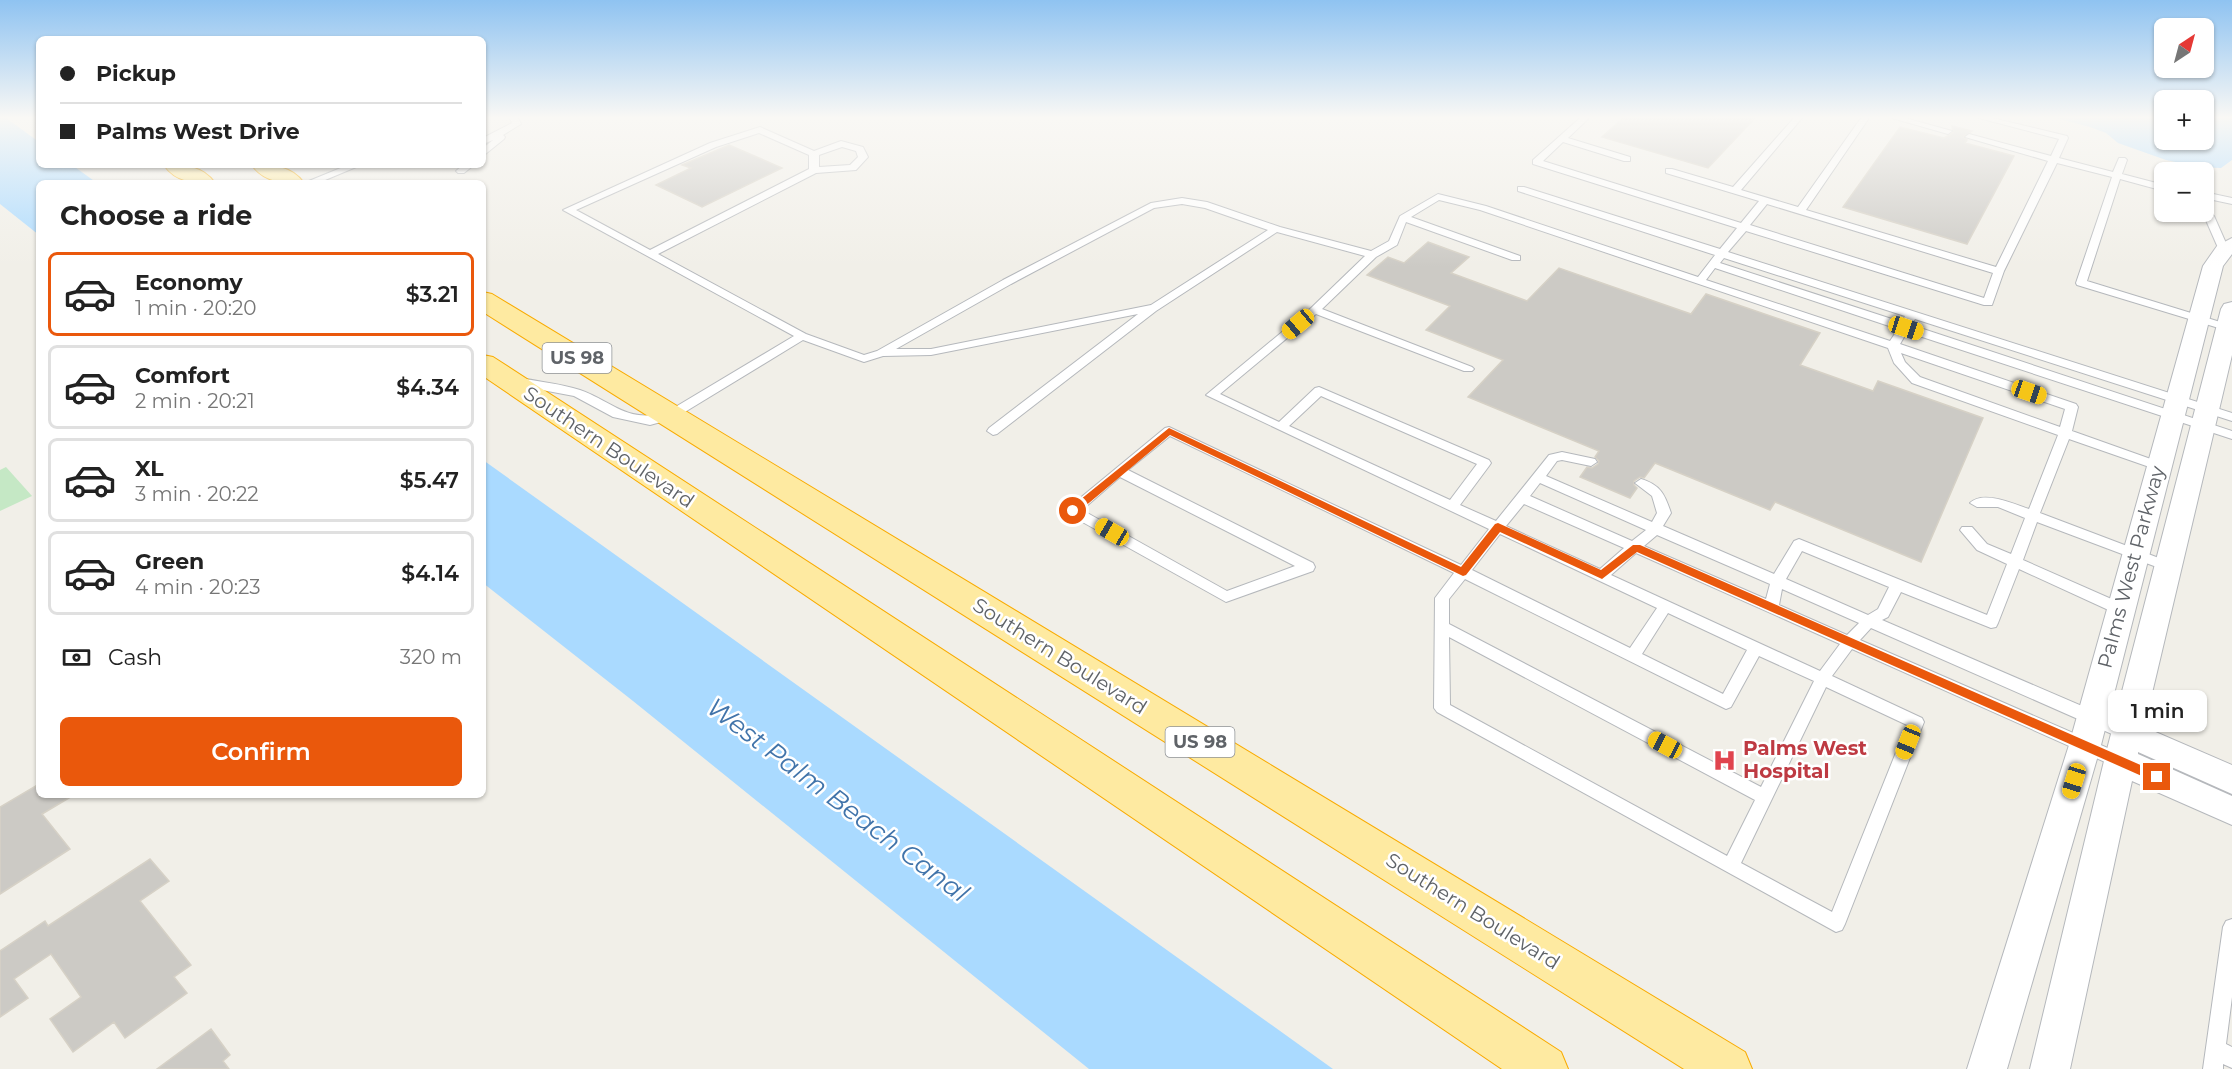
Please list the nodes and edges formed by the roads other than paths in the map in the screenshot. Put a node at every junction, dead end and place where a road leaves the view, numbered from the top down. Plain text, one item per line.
1 (180, 168) edge
2 (268, 168) edge
3 (348, 168) edge
4 (662, 168) edge
5 (853, 168) edge
6 (1555, 168) edge
7 (1755, 168) edge
8 (1830, 168) edge
9 (2052, 168) edge
10 (2090, 168) edge
11 (2120, 168) edge
12 (814, 170) joint
13 (1669, 171) dead end
14 (2118, 175) junction
15 (198, 180) edge
16 (287, 180) edge
17 (317, 180) edge
18 (2154, 185) edge
19 (1521, 189) dead end
20 (1735, 191) junction
21 (2214, 197) edge
22 (1764, 201) junction
23 (2232, 201) edge
24 (1800, 210) junction
25 (1403, 218) junction
26 (2213, 222) edge
27 (1743, 226) junction
28 (1276, 229) junction
29 (2228, 247) edge
30 (650, 254) junction
31 (1722, 254) junction
32 (1372, 255) junction
33 (1516, 258) dead end
34 (1713, 264) junction
35 (2000, 271) junction
36 (1699, 282) junction
37 (486, 302) edge
38 (1154, 308) junction
39 (1315, 310) junction
40 (1912, 314) junction
41 (2219, 318) edge
42 (1906, 328) junction
43 (802, 336) junction
44 (1893, 346) junction
45 (881, 353) junction
46 (1468, 369) dead end
47 (496, 372) edge
48 (2174, 407) junction
49 (671, 415) junction
50 (2214, 417) edge
51 (1281, 427) junction
52 (993, 431) dead end
53 (2065, 433) junction
54 (2232, 435) edge
55 (1591, 462) dead end
56 (2158, 466) junction
57 (1119, 471) junction
58 (1537, 477) junction
59 (1641, 483) dead end
60 (1522, 498) junction
61 (1977, 503) dead end
62 (1452, 506) junction
63 (2033, 516) junction
64 (1498, 527) junction
65 (1655, 529) junction
66 (1967, 530) dead end
67 (1636, 547) junction
68 (2135, 554) junction
69 (2015, 562) junction
70 (2167, 566) junction
71 (1463, 572) junction
72 (1602, 575) junction
73 (1777, 582) junction
74 (1897, 585) junction
75 (1666, 605) junction
76 (1771, 608) junction
77 (2120, 609) junction
78 (1869, 621) junction
79 (1442, 627) junction
80 (1850, 642) junction
81 (1756, 647) junction
82 (1632, 657) junction
83 (1823, 678) junction
84 (2088, 731) junction
85 (2123, 747) junction
86 (2232, 780) edge
87 (1766, 798) junction
88 (2232, 811) edge
89 (1731, 866) junction
90 (2232, 927) edge
91 (2220, 1059) edge
92 (1544, 1069) edge
93 (1728, 1069) edge
94 (1987, 1069) edge
95 (2050, 1069) edge

1 - 15 highway
2 - 16 highway
3 - 17 lane
4 - 30 lane
5 - 12 lane
6 - 27 lane
7 - 20 lane
8 - 24 lane
9 - 35 lane
10 - 14 lane
11 - 14 lane
12 - 30 lane
13 - 20 lane
14 - 18 lane
14 - 41 lane
19 - 31 lane
20 - 22 lane
21 - 23 lane
22 - 24 lane
22 - 27 lane
24 - 35 lane
25 - 32 lane
25 - 33 lane
25 - 36 lane
26 - 29 lane
27 - 31 lane
27 - 35 lane
28 - 32 lane
28 - 38 lane
28 - 45 lane
29 - 41 street, Palms West Parkway
30 - 43 lane
31 - 34 lane
31 - 40 lane
32 - 39 lane
34 - 36 lane
34 - 42 lane
36 - 44 lane
37 - 49 highway, Southern Boulevard / US 98
38 - 45 lane
38 - 52 lane
39 - 46 lane
39 - 51 lane
40 - 42 lane
40 - 48 lane
41 - 48 street, Palms West Parkway
41 - 50 street, Palms West Parkway
42 - 44 lane
42 - 48 lane
43 - 45 lane
43 - 49 lane
44 - 53 lane
44 - 53 lane
47 - 49 lane
47 - 92 highway, Southern Boulevard / US 98
48 - 50 lane
48 - 56 street, Palms West Parkway
49 - 93 highway, Southern Boulevard / US 98
50 - 54 lane
50 - 70 street, Palms West Parkway
51 - 62 lane
51 - 62 lane
53 - 56 lane
53 - 63 lane
55 - 58 lane
56 - 68 street, Palms West Parkway
57 - 57 lane
57 - 71 lane
58 - 60 lane
58 - 65 lane
59 - 65 lane
60 - 64 lane
60 - 67 lane
61 - 63 lane
62 - 64 lane
63 - 68 lane
63 - 69 lane
64 - 71 lane
64 - 72 lane
65 - 67 lane
65 - 73 lane
66 - 69 lane
67 - 72 lane
67 - 76 lane
68 - 70 lane
68 - 77 street, Palms West Parkway
69 - 74 lane
69 - 77 lane
70 - 85 street, Palms West Parkway
71 - 79 lane
71 - 82 lane
72 - 75 lane
73 - 74 lane
73 - 76 lane
73 - 78 lane
74 - 78 lane
75 - 81 lane
75 - 82 lane
76 - 80 lane
77 - 84 street, Palms West Parkway
78 - 80 lane
78 - 84 lane
79 - 87 lane
79 - 89 lane
80 - 83 lane
80 - 84 lane
81 - 82 lane
81 - 83 lane
83 - 87 lane
83 - 89 lane
84 - 85 lane
84 - 85 lane
84 - 94 street, Palms West Parkway
85 - 86 street
85 - 88 street
85 - 95 street, Palms West Parkway
87 - 89 lane
90 - 91 lane

